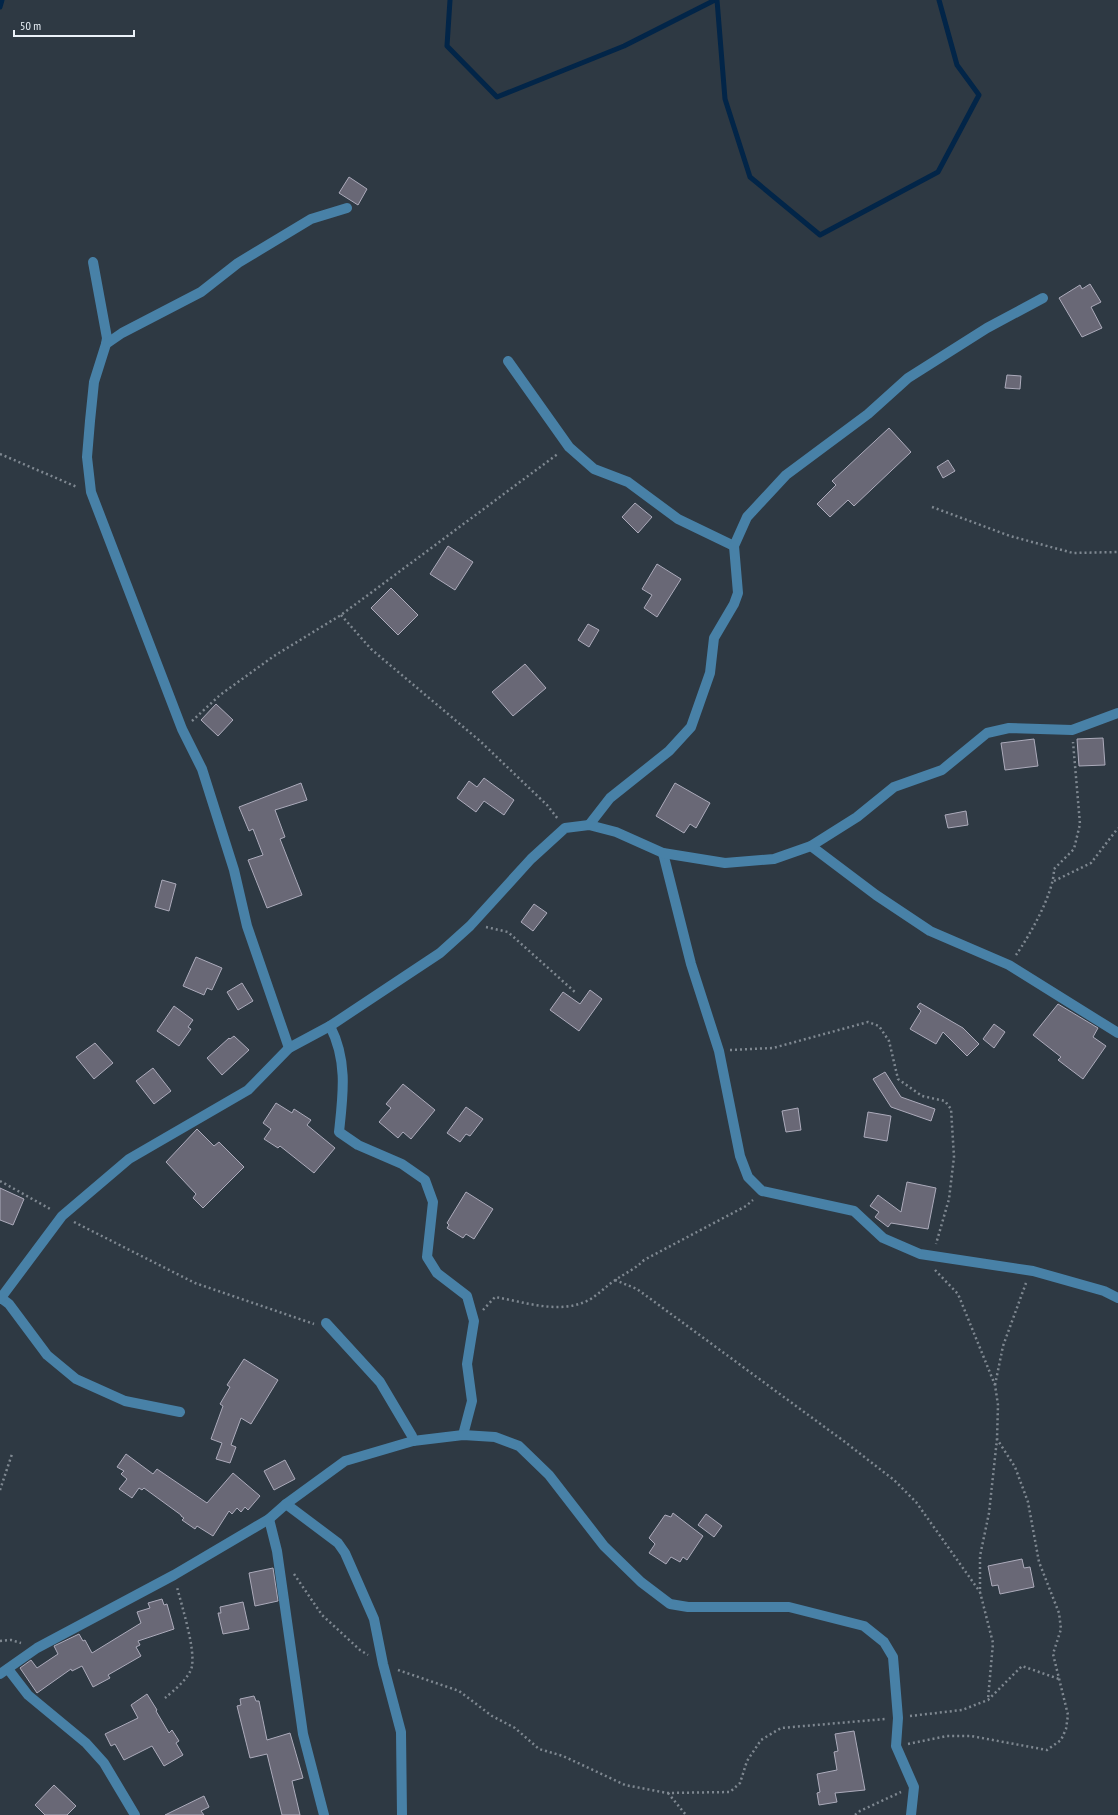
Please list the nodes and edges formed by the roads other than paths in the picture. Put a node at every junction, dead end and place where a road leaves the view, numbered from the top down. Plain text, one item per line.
1 (347, 208) dead end
2 (93, 262) dead end
3 (1043, 298) dead end
4 (106, 344) junction
5 (508, 361) dead end
6 (734, 546) junction
7 (1118, 713) edge
8 (589, 825) junction
9 (811, 846) junction
10 (663, 853) junction
11 (330, 1026) junction
12 (1118, 1033) edge
13 (289, 1048) junction
14 (0, 1298) edge
15 (1118, 1298) edge
16 (326, 1323) road end
17 (180, 1412) dead end
18 (463, 1435) junction
19 (413, 1441) junction
20 (286, 1504) junction
21 (269, 1519) junction
22 (4, 1672) edge
23 (135, 1815) edge
24 (324, 1815) edge
25 (402, 1815) edge
26 (911, 1815) edge

1 - 4 street
2 - 4 street
3 - 6 street
4 - 13 street
5 - 6 street
6 - 8 street
7 - 9 street
8 - 10 street
8 - 11 street
9 - 10 street
9 - 12 street
10 - 15 street
11 - 13 street
11 - 18 street
13 - 14 street
14 - 17 street
16 - 19 street
18 - 19 street
18 - 26 street
19 - 20 street
20 - 21 street
20 - 25 street
21 - 22 street
21 - 24 street
22 - 23 street

